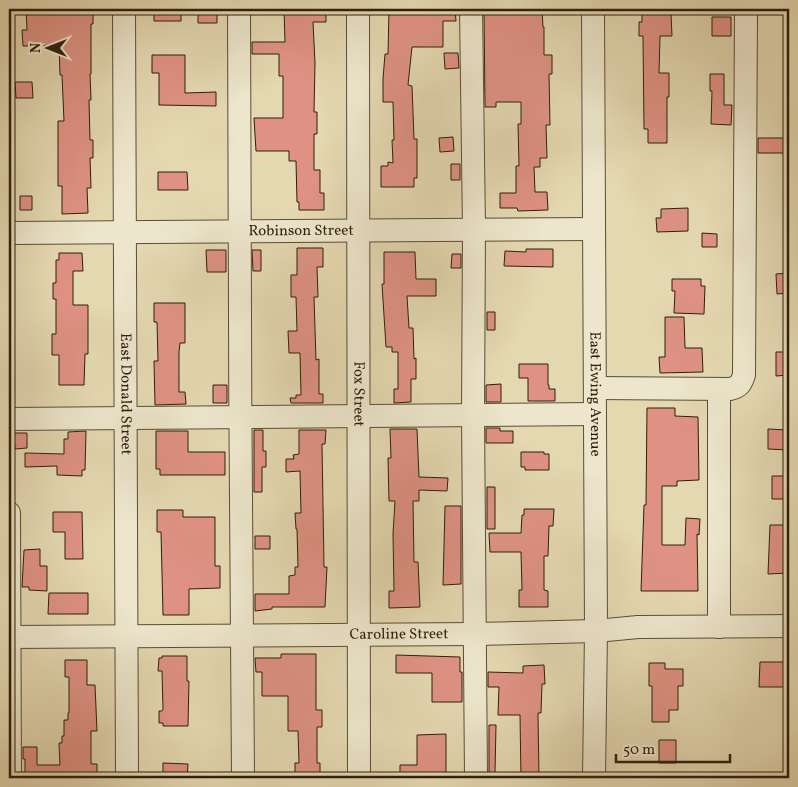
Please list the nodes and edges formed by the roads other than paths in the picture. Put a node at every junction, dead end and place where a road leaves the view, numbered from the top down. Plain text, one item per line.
1 (124, 9) edge
2 (239, 9) edge
3 (358, 9) edge
4 (471, 9) edge
5 (593, 9) edge
6 (746, 9) edge
7 (474, 229) junction
8 (594, 229) junction
9 (357, 231) junction
10 (238, 232) junction
11 (9, 233) edge
12 (125, 233) junction
13 (595, 388) junction
14 (720, 389) junction
15 (595, 414) junction
16 (473, 415) junction
17 (358, 416) junction
18 (242, 417) junction
19 (125, 418) junction
20 (9, 419) edge
21 (9, 514) edge
22 (789, 626) edge
23 (720, 627) junction
24 (596, 630) junction
25 (475, 634) junction
26 (126, 635) junction
27 (359, 635) junction
28 (243, 636) junction
29 (9, 637) edge
30 (10, 778) edge
31 (127, 778) edge
32 (244, 778) edge
33 (359, 778) edge
34 (476, 778) edge
35 (594, 778) edge

1 - 12 street, East Donald Street
2 - 10 street
3 - 9 street, Fox Street
4 - 7 street
5 - 8 street, East Ewing Avenue
6 - 14 street
7 - 8 street, Robinson Street
7 - 9 street, Robinson Street
7 - 16 street
8 - 13 street, East Ewing Avenue
9 - 10 street, Robinson Street
9 - 17 street, Fox Street
10 - 12 street, Robinson Street
10 - 18 street
11 - 12 street, Robinson Street
12 - 19 street, East Donald Street
13 - 14 street
13 - 15 street, East Ewing Avenue
14 - 23 street
15 - 16 street
15 - 24 street, East Ewing Avenue
16 - 17 street
16 - 25 street
17 - 18 street
17 - 27 street, Fox Street
18 - 19 street
18 - 28 street
19 - 20 street
19 - 26 street, East Donald Street
21 - 29 street
22 - 23 street, Caroline Street
23 - 24 street, Caroline Street
24 - 25 street, Caroline Street
24 - 35 street, East Ewing Avenue
25 - 27 street, Caroline Street
25 - 34 street
26 - 28 street, Caroline Street
26 - 29 street, Caroline Street
26 - 31 street, East Donald Street
27 - 28 street, Caroline Street
27 - 33 street, Fox Street
28 - 32 street
29 - 30 street

